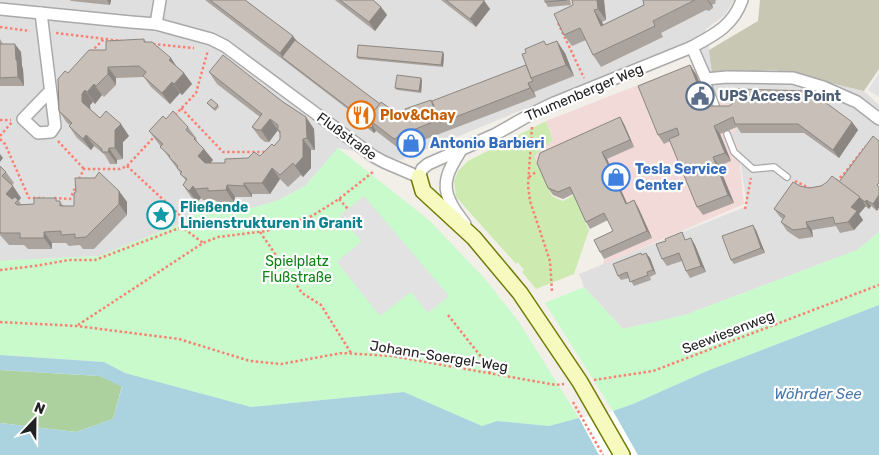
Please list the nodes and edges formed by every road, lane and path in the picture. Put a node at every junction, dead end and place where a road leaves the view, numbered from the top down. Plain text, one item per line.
1 (160, 0) edge
2 (742, 0) edge
3 (0, 9) edge
4 (41, 13) junction
5 (558, 23) edge
6 (156, 24) junction
7 (0, 27) edge
8 (43, 32) junction
9 (104, 39) junction
10 (125, 41) edge
11 (153, 44) edge
12 (692, 47) junction
13 (199, 49) dead end
14 (91, 52) edge
15 (206, 59) dead end
16 (706, 79) junction
17 (589, 89) junction
18 (50, 92) junction
19 (181, 108) junction
20 (718, 111) edge
21 (533, 113) junction
22 (174, 116) edge
23 (879, 119) edge
24 (0, 120) edge
25 (51, 132) junction
26 (727, 134) edge
27 (0, 138) edge
28 (154, 138) edge
29 (866, 146) edge
30 (461, 150) junction
31 (267, 152) edge
32 (384, 162) junction
33 (127, 166) junction
34 (84, 169) junction
35 (753, 169) junction
36 (537, 171) edge
37 (419, 177) junction
38 (529, 177) junction
39 (787, 177) joint
40 (836, 181) edge
41 (814, 190) edge
42 (45, 198) edge
43 (54, 198) edge
44 (338, 199) junction
45 (348, 209) dead end
46 (745, 209) dead end
47 (182, 227) junction
48 (260, 232) junction
49 (474, 238) junction
50 (203, 243) junction
51 (0, 270) edge
52 (879, 285) edge
53 (552, 292) dead end
54 (448, 315) dead end
55 (0, 322) edge
56 (77, 326) junction
57 (351, 354) junction
58 (490, 374) junction
59 (580, 382) junction
60 (581, 416) dead end
61 (603, 455) edge
62 (622, 455) edge

1 - 6 street
2 - 12 street, Thumenberger Weg
3 - 4 street, Flußstraße
4 - 6 street, Flußstraße
4 - 8 street
5 - 17 path
6 - 32 street, Flußstraße
7 - 8 path
8 - 9 path
8 - 18 street
9 - 10 path
9 - 14 path
11 - 13 path
12 - 16 street
12 - 17 street, Thumenberger Weg
15 - 19 path
16 - 20 lane
16 - 23 street
17 - 21 street, Thumenberger Weg
18 - 25 street
18 - 25 street
19 - 22 path
19 - 31 path
21 - 30 street, Thumenberger Weg
21 - 38 path
24 - 27 path
25 - 34 path
26 - 35 lane
27 - 42 path
28 - 33 path
29 - 40 path
30 - 37 street, Thumenberger Weg
30 - 49 street
32 - 37 street, Flußstraße
32 - 44 path
33 - 34 path
33 - 47 path
34 - 43 path
35 - 39 lane
35 - 46 path
36 - 38 path
37 - 49 street
38 - 53 path
39 - 41 path
44 - 45 path
44 - 48 path
47 - 50 path
47 - 51 path
48 - 50 path
48 - 57 path
49 - 59 street
50 - 56 path
52 - 59 path, Seewiesenweg
54 - 58 path
55 - 56 path, Johann-Soergel-Weg
56 - 57 path, Johann-Soergel-Weg
57 - 58 path, Johann-Soergel-Weg
58 - 59 path, Johann-Soergel-Weg
59 - 62 street
60 - 61 path

